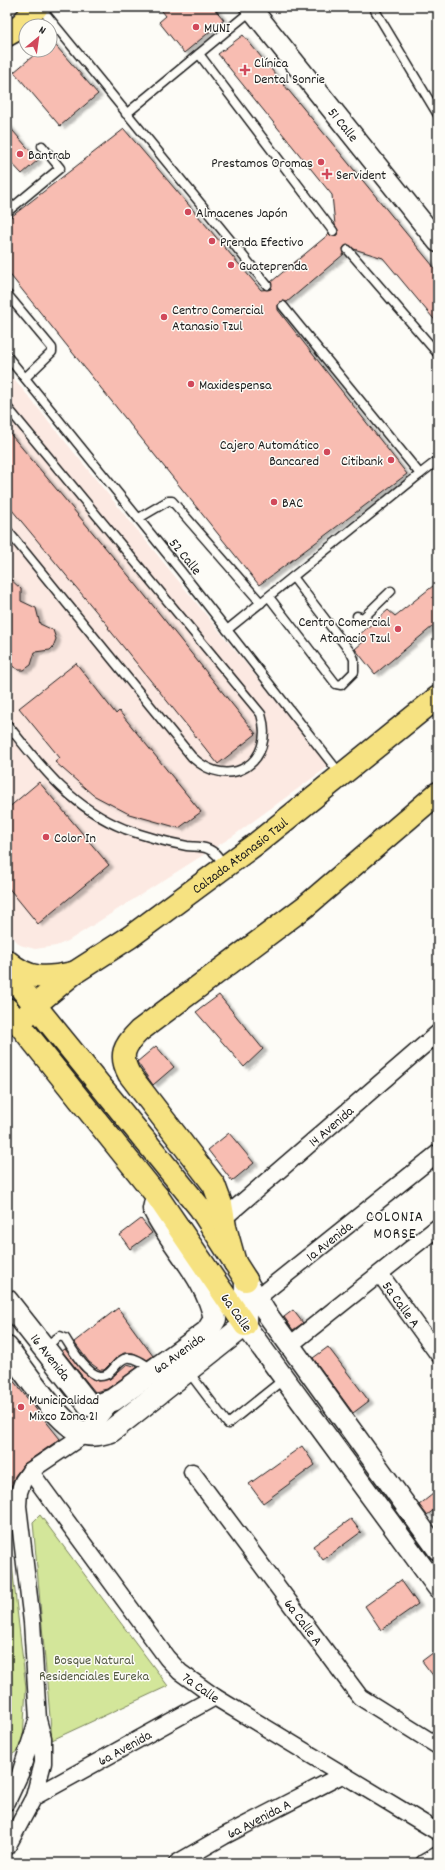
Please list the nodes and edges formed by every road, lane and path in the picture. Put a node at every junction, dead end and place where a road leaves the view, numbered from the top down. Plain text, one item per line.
1 (18, 7) edge
2 (37, 7) edge
3 (40, 7) edge
4 (373, 7) edge
5 (253, 8) edge
6 (7, 24) edge
7 (7, 35) edge
8 (198, 54) junction
9 (126, 114) junction
10 (438, 115) edge
11 (42, 146) dead end
12 (7, 212) edge
13 (333, 231) dead end
14 (438, 242) edge
15 (348, 250) dead end
16 (267, 285) dead end
17 (7, 294) edge
18 (283, 306) dead end
19 (438, 354) edge
20 (7, 356) edge
21 (25, 378) junction
22 (7, 407) edge
23 (438, 460) edge
24 (420, 474) junction
25 (139, 518) junction
26 (7, 530) edge
27 (293, 577) junction
28 (391, 591) dead end
29 (269, 598) junction
30 (261, 603) junction
31 (357, 616) dead end
32 (227, 630) junction
33 (438, 697) edge
34 (7, 724) edge
35 (341, 775) junction
36 (438, 793) edge
37 (224, 867) junction
38 (7, 961) edge
39 (7, 971) edge
40 (74, 973) junction
41 (35, 1005) junction
42 (20, 1024) edge
43 (438, 1033) edge
44 (438, 1153) edge
45 (157, 1196) junction
46 (224, 1218) junction
47 (438, 1228) edge
48 (240, 1272) junction
49 (380, 1274) junction
50 (257, 1298) junction
51 (7, 1301) edge
52 (245, 1325) junction
53 (290, 1344) junction
54 (43, 1347) junction
55 (7, 1348) edge
56 (438, 1354) edge
57 (152, 1370) junction
58 (188, 1371) junction
59 (284, 1378) junction
60 (106, 1402) junction
61 (85, 1434) junction
62 (30, 1471) junction
63 (192, 1472) dead end
64 (438, 1550) edge
65 (438, 1588) edge
66 (215, 1697) junction
67 (38, 1720) junction
68 (438, 1746) edge
69 (342, 1775) junction
70 (13, 1776) edge
71 (34, 1797) junction
72 (7, 1802) edge
73 (438, 1832) edge
74 (7, 1847) edge
75 (438, 1855) edge
76 (177, 1863) edge
77 (424, 1863) edge

1 - 6 main road
2 - 7 main road
3 - 9 lane
4 - 10 lane
5 - 8 lane
5 - 14 street, 51 Calle
8 - 9 lane
8 - 13 lane
9 - 16 lane
11 - 12 lane
15 - 19 lane
17 - 21 lane
18 - 24 lane
20 - 21 lane, 52 Calle
21 - 25 lane, 52 Calle
22 - 26 lane
23 - 24 lane
24 - 27 lane
25 - 30 lane
25 - 32 lane, 52 Calle
27 - 29 lane
27 - 29 lane
28 - 31 lane
29 - 30 lane
30 - 32 lane
32 - 35 lane, 52 Calle
33 - 35 main road, Calzada Atanasio Tzul
34 - 37 lane
35 - 37 main road, Calzada Atanasio Tzul
36 - 46 main road
37 - 40 main road, Calzada Atanasio Tzul
38 - 40 main road
39 - 41 main road, 6a Calle
40 - 41 main road, Calzada Atanasio Tzul
41 - 42 main road, Calzada Atanasio Tzul
41 - 48 main road, 6a Calle
42 - 45 main road, 6a Calle
43 - 46 street, 14 Avenida
44 - 50 street, 1a Avenida
45 - 52 main road, 6a Calle
45 - 57 main road, 6a Avenida
46 - 48 main road
47 - 49 street
48 - 50 street, 6a Calle
48 - 52 main road
49 - 53 street
49 - 56 street, 5a Calle A
50 - 53 street, 6a Calle
51 - 54 main road, 16 Avenida
52 - 58 main road, 6a Avenida
52 - 59 street, 6a Calle
53 - 64 street, 6a Calle
54 - 57 lane
54 - 60 main road, 16 Avenida
55 - 61 main road, 16 Avenida
57 - 60 main road, 6a Avenida
58 - 59 lane
58 - 61 main road, 6a Avenida
59 - 65 street, 6a Calle
60 - 61 street
61 - 62 street
62 - 66 street, 7a Calle
62 - 67 street
63 - 68 street, 6a Calle A
66 - 69 street, 7a Calle
66 - 71 street, 6a Avenida
67 - 70 street
67 - 71 street
69 - 73 street, 7a Calle
69 - 76 street, 6a Avenida A
70 - 72 street
71 - 74 street
75 - 77 street

